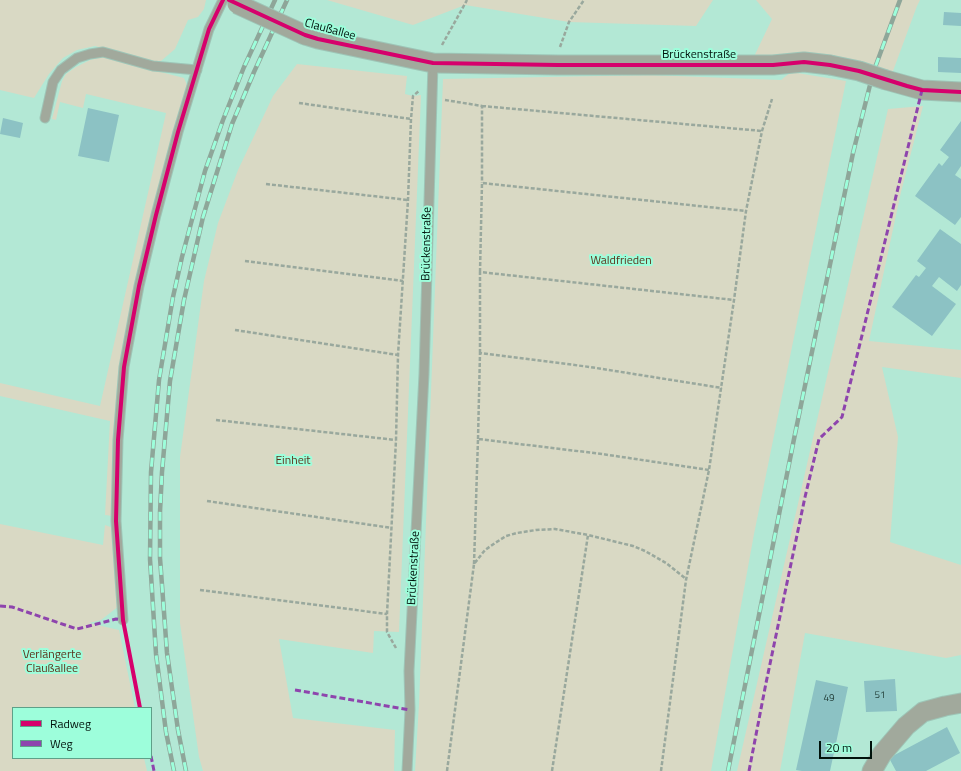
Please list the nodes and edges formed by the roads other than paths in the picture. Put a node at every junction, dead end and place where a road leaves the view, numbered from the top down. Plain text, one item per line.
1 (229, 1) edge
2 (432, 63) junction
3 (197, 70) junction
4 (961, 92) edge
5 (45, 118) dead end
6 (123, 620) dead end
7 (961, 703) edge
8 (408, 768) edge
9 (872, 771) edge

1 - 2 street, Claußallee, bridge
1 - 3 lane
2 - 4 street, Brückenstraße, bridge
2 - 8 lane, Brückenstraße
3 - 5 lane
3 - 6 lane
7 - 9 street

